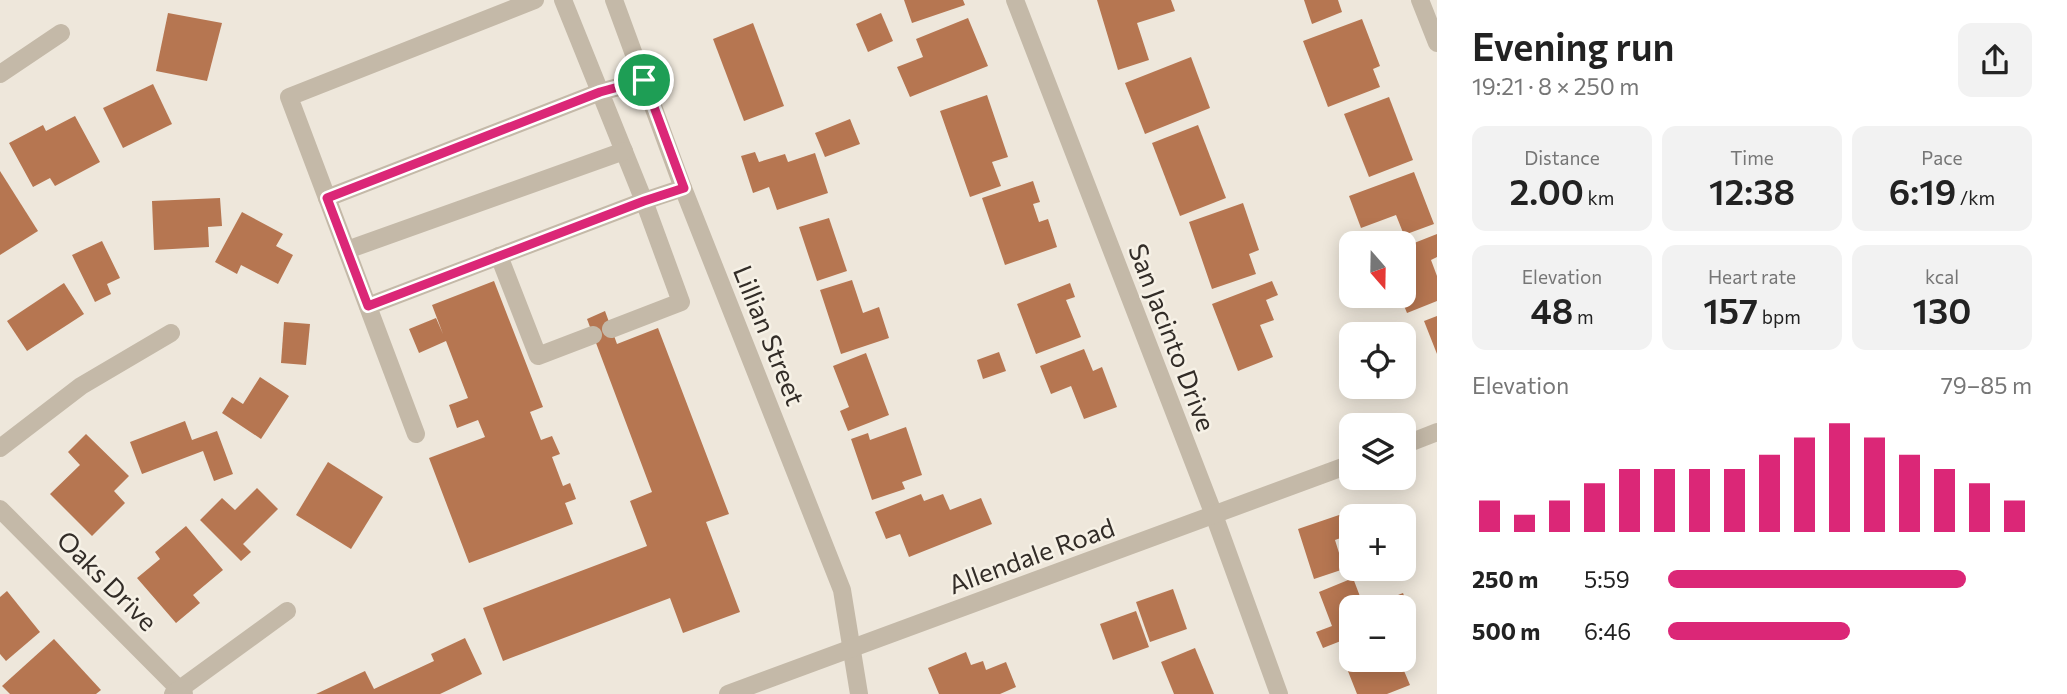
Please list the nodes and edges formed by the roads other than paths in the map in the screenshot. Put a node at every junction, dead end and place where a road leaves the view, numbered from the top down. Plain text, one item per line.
1 (535, 0) edge
2 (563, 0) edge
3 (614, 0) edge
4 (1015, 0) edge
5 (1420, 0) edge
6 (61, 33) dead end
7 (1437, 43) edge
8 (0, 74) edge
9 (644, 80) junction
10 (600, 92) junction
11 (624, 151) junction
12 (684, 188) junction
13 (327, 198) junction
14 (644, 201) junction
15 (347, 250) junction
16 (499, 256) junction
17 (368, 306) junction
18 (611, 329) dead end
19 (171, 333) dead end
20 (593, 335) dead end
21 (1437, 432) edge
22 (416, 434) dead end
23 (1416, 440) edge
24 (0, 448) edge
25 (1339, 468) edge
26 (0, 509) edge
27 (1214, 515) junction
28 (287, 611) dead end
29 (853, 649) junction
30 (179, 692) edge
31 (729, 694) edge
32 (859, 694) edge
33 (1279, 694) edge

1 - 13 street
2 - 10 street
3 - 9 street, Lillian Street
4 - 27 street, San Jacinto Drive
5 - 7 street
6 - 8 street
9 - 10 street
9 - 12 street, Lillian Street
10 - 11 street
10 - 13 street
11 - 14 street
11 - 15 street
12 - 14 street
12 - 29 street, Lillian Street
13 - 15 street
14 - 16 street
14 - 18 street
15 - 17 street
16 - 17 street
16 - 20 street
17 - 22 street
19 - 24 street
21 - 23 street
25 - 27 street, Allendale Road
26 - 30 street, Oaks Drive
27 - 29 street, Allendale Road
27 - 33 street, San Jacinto Drive
28 - 30 street
29 - 31 street, Allendale Road
29 - 32 street, Lillian Street

